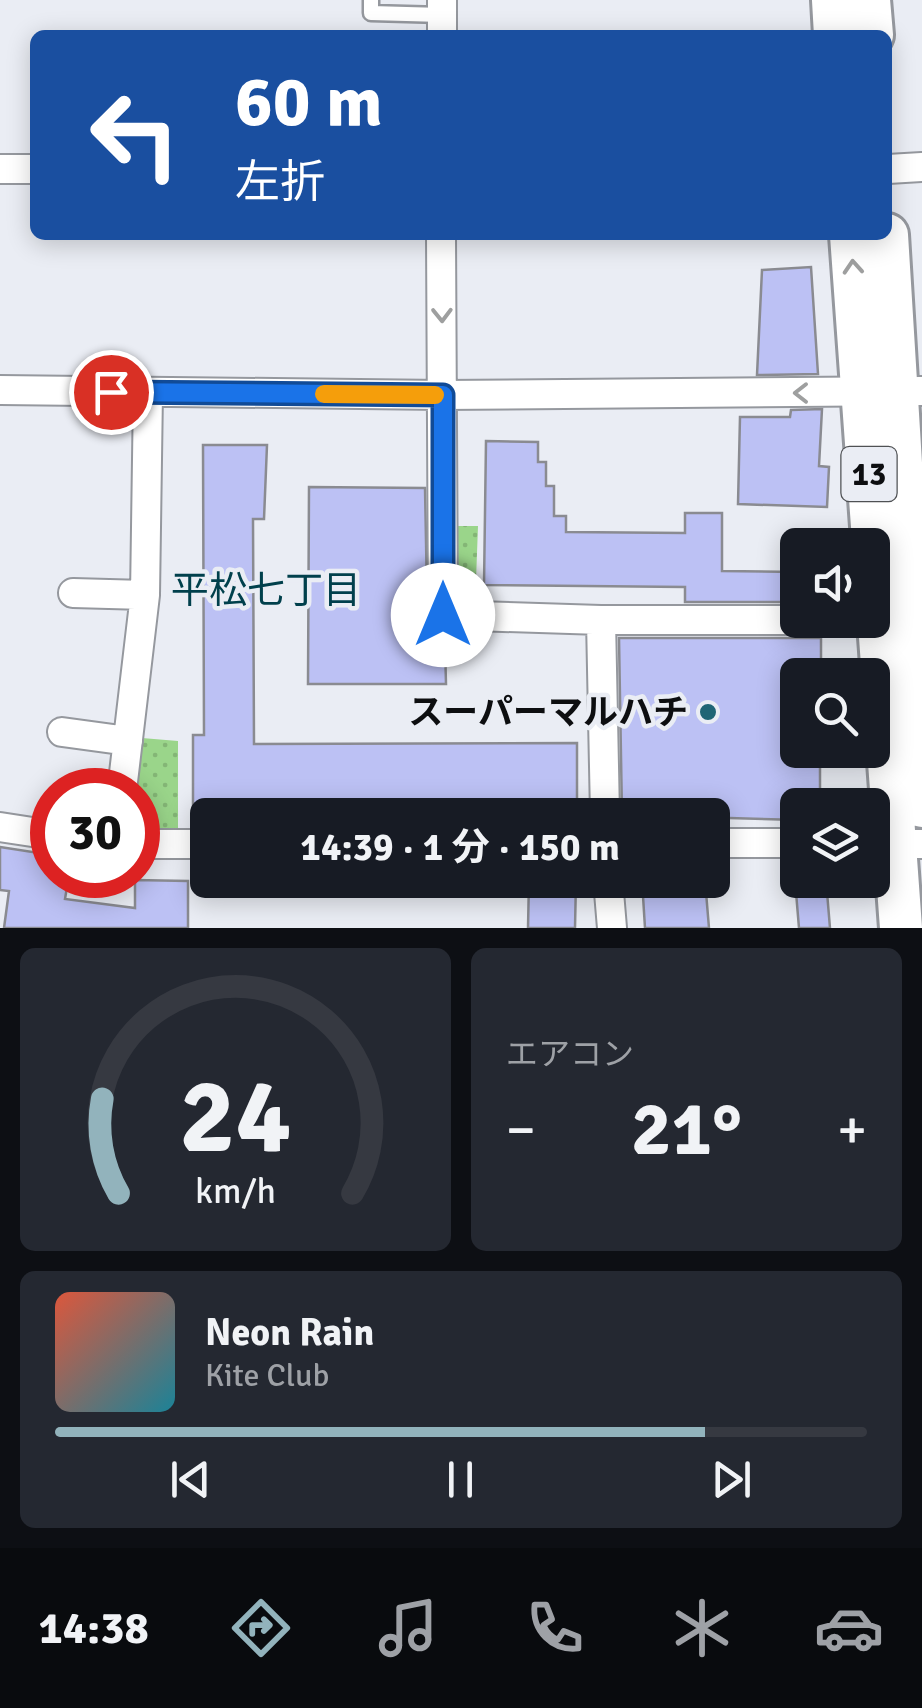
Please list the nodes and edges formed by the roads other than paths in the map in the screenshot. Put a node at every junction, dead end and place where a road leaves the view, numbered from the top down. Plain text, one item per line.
1 (371, 0) edge
2 (832, 0) edge
3 (869, 0) edge
4 (442, 17) edge
5 (835, 30) edge
6 (872, 30) edge
7 (922, 168) edge
8 (892, 169) edge
9 (0, 170) edge
10 (30, 170) edge
11 (442, 240) edge
12 (852, 240) edge
13 (888, 240) edge
14 (0, 390) edge
15 (148, 392) junction
16 (894, 392) edge
17 (443, 395) junction
18 (73, 593) dead end
19 (145, 595) junction
20 (904, 618) edge
21 (601, 620) junction
22 (62, 732) dead end
23 (128, 741) junction
24 (125, 768) edge
25 (605, 798) edge
26 (922, 806) edge
27 (0, 827) edge
28 (30, 832) edge
29 (730, 842) edge
30 (780, 843) edge
31 (160, 844) edge
32 (190, 844) edge
33 (897, 844) edge
34 (610, 898) edge
35 (612, 928) edge
36 (901, 928) edge

1 - 4 lane
2 - 5 main road
3 - 6 main road
7 - 8 street
9 - 10 street
11 -> 17 street
16 -> 12 main road, 13
13 - 16 main road, 13
14 - 15 street
15 - 17 street
15 - 19 street
16 -> 17 street
16 - 20 main road, 13
17 - 21 street
18 - 19 street
19 - 23 street
20 - 21 street
20 - 26 main road, 13
20 - 33 main road, 13
21 - 25 street
22 - 23 street
23 - 24 street
27 - 28 street
29 - 30 street
31 - 32 street
33 - 36 main road, 13
34 - 35 street

